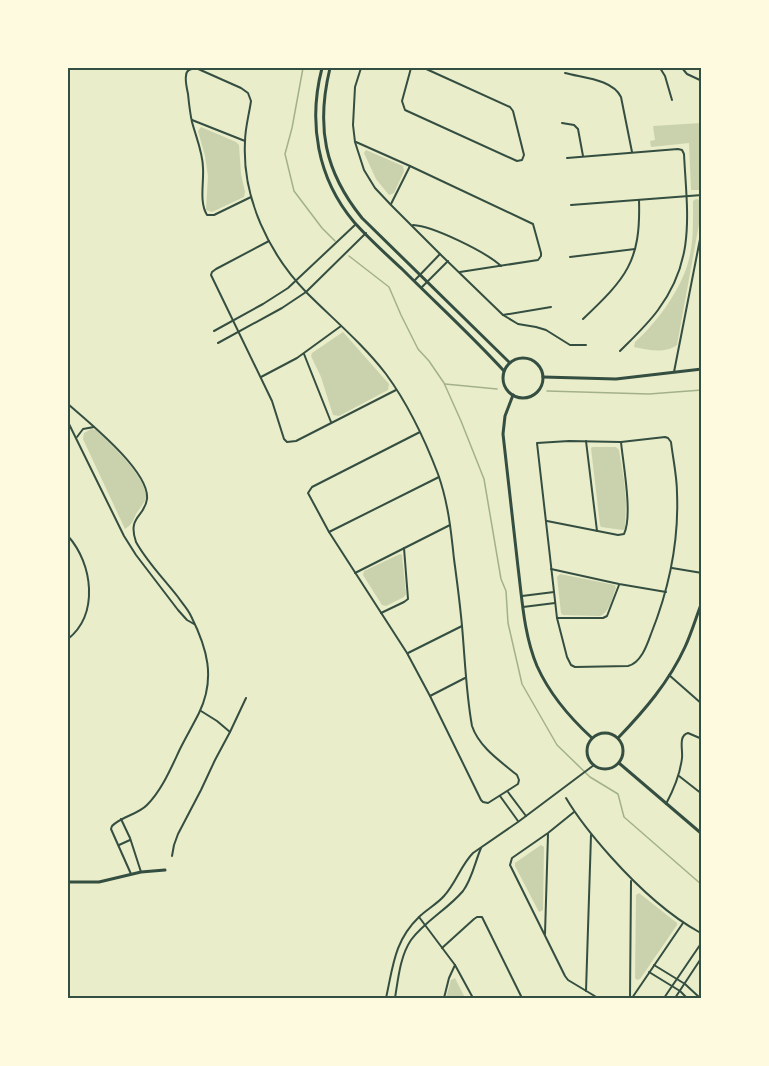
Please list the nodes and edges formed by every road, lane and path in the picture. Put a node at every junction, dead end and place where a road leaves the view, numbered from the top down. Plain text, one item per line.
1 (322, 68) edge
2 (330, 68) edge
3 (361, 68) edge
4 (411, 68) edge
5 (424, 68) edge
6 (660, 68) edge
7 (682, 68) edge
8 (565, 74) dead end
9 (702, 81) edge
10 (672, 100) dead end
11 (192, 119) junction
12 (562, 123) dead end
13 (245, 141) junction
14 (355, 142) junction
15 (632, 152) junction
16 (583, 156) junction
17 (567, 158) dead end
18 (410, 166) junction
19 (702, 195) edge
20 (687, 196) junction
21 (251, 197) junction
22 (639, 200) junction
23 (391, 205) junction
24 (571, 205) dead end
25 (356, 225) junction
26 (411, 225) junction
27 (702, 229) edge
28 (366, 233) junction
29 (269, 241) junction
30 (635, 249) junction
31 (440, 254) junction
32 (570, 257) dead end
33 (448, 261) junction
34 (501, 266) junction
35 (460, 272) junction
36 (420, 275) junction
37 (296, 281) junction
38 (414, 281) junction
39 (427, 283) junction
40 (421, 288) junction
41 (306, 292) junction
42 (551, 307) dead end
43 (503, 315) junction
44 (583, 319) dead end
45 (233, 321) junction
46 (341, 326) junction
47 (214, 331) dead end
48 (239, 332) junction
49 (219, 342) dead end
50 (586, 345) dead end
51 (620, 351) dead end
52 (304, 354) junction
53 (509, 362) junction
54 (702, 369) edge
55 (504, 371) junction
56 (674, 372) junction
57 (261, 377) junction
58 (543, 377) junction
59 (396, 390) junction
60 (513, 395) junction
61 (68, 404) edge
62 (68, 422) edge
63 (331, 422) junction
64 (94, 427) junction
65 (420, 432) junction
66 (76, 437) junction
67 (586, 441) junction
68 (621, 442) junction
69 (439, 477) junction
70 (546, 521) junction
71 (450, 525) junction
72 (597, 531) junction
73 (329, 532) junction
74 (68, 536) edge
75 (404, 548) junction
76 (672, 568) junction
77 (551, 569) junction
78 (355, 573) junction
79 (702, 573) edge
80 (619, 584) junction
81 (554, 592) junction
82 (666, 592) junction
83 (522, 596) junction
84 (702, 602) edge
85 (555, 603) junction
86 (523, 607) junction
87 (381, 614) junction
88 (699, 616) edge
89 (557, 618) junction
90 (194, 624) junction
91 (462, 626) junction
92 (68, 639) edge
93 (407, 654) junction
94 (669, 675) junction
95 (466, 677) junction
96 (430, 696) junction
97 (246, 698) dead end
98 (702, 704) edge
99 (201, 711) junction
100 (230, 732) junction
101 (592, 738) junction
102 (618, 738) junction
103 (702, 739) edge
104 (619, 763) junction
105 (594, 765) junction
106 (679, 776) junction
107 (508, 791) junction
108 (702, 794) edge
109 (500, 796) junction
110 (566, 798) dead end
111 (666, 804) junction
112 (574, 812) junction
113 (526, 816) junction
114 (121, 819) junction
115 (518, 822) junction
116 (548, 833) junction
117 (591, 834) junction
118 (702, 834) edge
119 (130, 840) junction
120 (118, 845) junction
121 (481, 848) junction
122 (172, 856) dead end
123 (165, 870) dead end
124 (141, 872) junction
125 (131, 874) junction
126 (631, 880) junction
127 (68, 882) edge
128 (419, 917) junction
129 (682, 923) junction
130 (424, 926) junction
131 (699, 932) dead end
132 (545, 936) junction
133 (702, 942) edge
134 (442, 948) junction
135 (702, 957) edge
136 (455, 965) junction
137 (654, 965) junction
138 (650, 972) junction
139 (677, 979) junction
140 (685, 984) junction
141 (673, 986) junction
142 (586, 991) junction
143 (680, 991) junction
144 (386, 999) edge
145 (394, 999) edge
146 (444, 999) edge
147 (473, 999) edge
148 (522, 999) edge
149 (598, 999) edge
150 (631, 999) edge
151 (664, 999) edge
152 (675, 999) edge
153 (687, 999) edge
154 (700, 999) edge

1 - 25 main road
2 - 36 main road
3 - 14 street
4 - 5 street
6 - 10 street
7 - 9 street
8 - 15 street
11 - 13 street
11 - 13 street
11 - 21 street
12 - 16 street
13 - 21 street
14 - 18 street
14 - 23 street
15 - 16 street
15 - 20 street
16 - 17 street
18 - 23 street
18 - 34 street
19 - 20 street
20 - 22 street
20 - 51 street
21 - 29 street
22 - 24 street
22 - 30 street
23 - 26 street
25 - 28 main road
25 - 37 street
26 - 31 street
26 - 34 street
27 - 56 street
28 - 38 main road
28 - 41 street
29 - 37 street
29 - 45 street
30 - 32 street
30 - 44 street
31 - 33 street
31 - 36 street
33 - 35 street
33 - 39 street
34 - 35 street
35 - 43 street
36 - 38 street
36 - 39 main road
37 - 41 street
37 - 45 street
38 - 40 main road
39 - 40 street
39 - 53 main road
40 - 55 main road
41 - 46 street
41 - 48 street
42 - 43 street
43 - 50 street
45 - 47 street
45 - 48 street
46 - 52 street
46 - 59 street
48 - 49 street
48 - 57 street
52 - 57 street
52 - 63 street
53 - 55 main road
53 - 58 main road
54 - 56 main road
55 - 60 main road
56 - 58 main road
57 - 63 street
58 - 60 main road
59 - 63 street
59 - 65 street
60 - 83 main road
61 - 64 street
62 - 66 street
64 - 66 street
64 - 90 street
65 - 69 street
65 - 73 street
66 - 90 street
67 - 68 street
67 - 70 street
67 - 72 street
68 - 72 street
68 - 76 street
69 - 71 street
69 - 73 street
70 - 72 street
70 - 77 street
71 - 75 street
71 - 91 street
73 - 78 street
74 - 92 street
75 - 78 street
75 - 87 street
76 - 79 street
76 - 82 street
77 - 80 street
77 - 81 street
78 - 87 street
80 - 82 street
80 - 89 street
81 - 83 street
81 - 85 street
82 - 89 street
83 - 86 main road
84 - 88 main road
85 - 86 street
85 - 89 street
86 - 101 main road
87 - 93 street
88 - 94 main road
90 - 99 street
91 - 93 street
91 - 95 street
93 - 96 street
94 - 98 street
94 - 102 main road
95 - 96 street
95 - 107 street
96 - 109 street
97 - 100 street
99 - 100 street
99 - 114 street
100 - 122 street
101 - 102 main road
101 - 105 main road
102 - 104 main road
103 - 106 street
104 - 105 main road
104 - 111 main road
105 - 113 street
106 - 108 street
106 - 111 street
107 - 109 street
107 - 113 street
109 - 115 street
110 - 112 street
111 - 118 main road
112 - 116 street
112 - 117 street
113 - 115 street
114 - 119 street
114 - 120 street
115 - 121 street
116 - 132 street
116 - 132 street
117 - 126 street
117 - 142 street
119 - 120 street
119 - 124 street
120 - 125 street
121 - 128 street
121 - 130 street
123 - 124 main road
124 - 125 main road
125 - 127 main road
126 - 129 street
126 - 150 street
128 - 130 street
128 - 144 street
129 - 131 street
129 - 137 street
130 - 134 street
130 - 145 street
132 - 142 street
133 - 139 street
134 - 136 street
134 - 148 street
135 - 140 street
136 - 146 street
136 - 147 street
137 - 138 street
137 - 139 street
138 - 141 street
138 - 150 street
139 - 140 street
139 - 141 street
140 - 143 street
140 - 154 street
141 - 143 street
141 - 151 street
142 - 149 street
143 - 152 street
143 - 153 street

